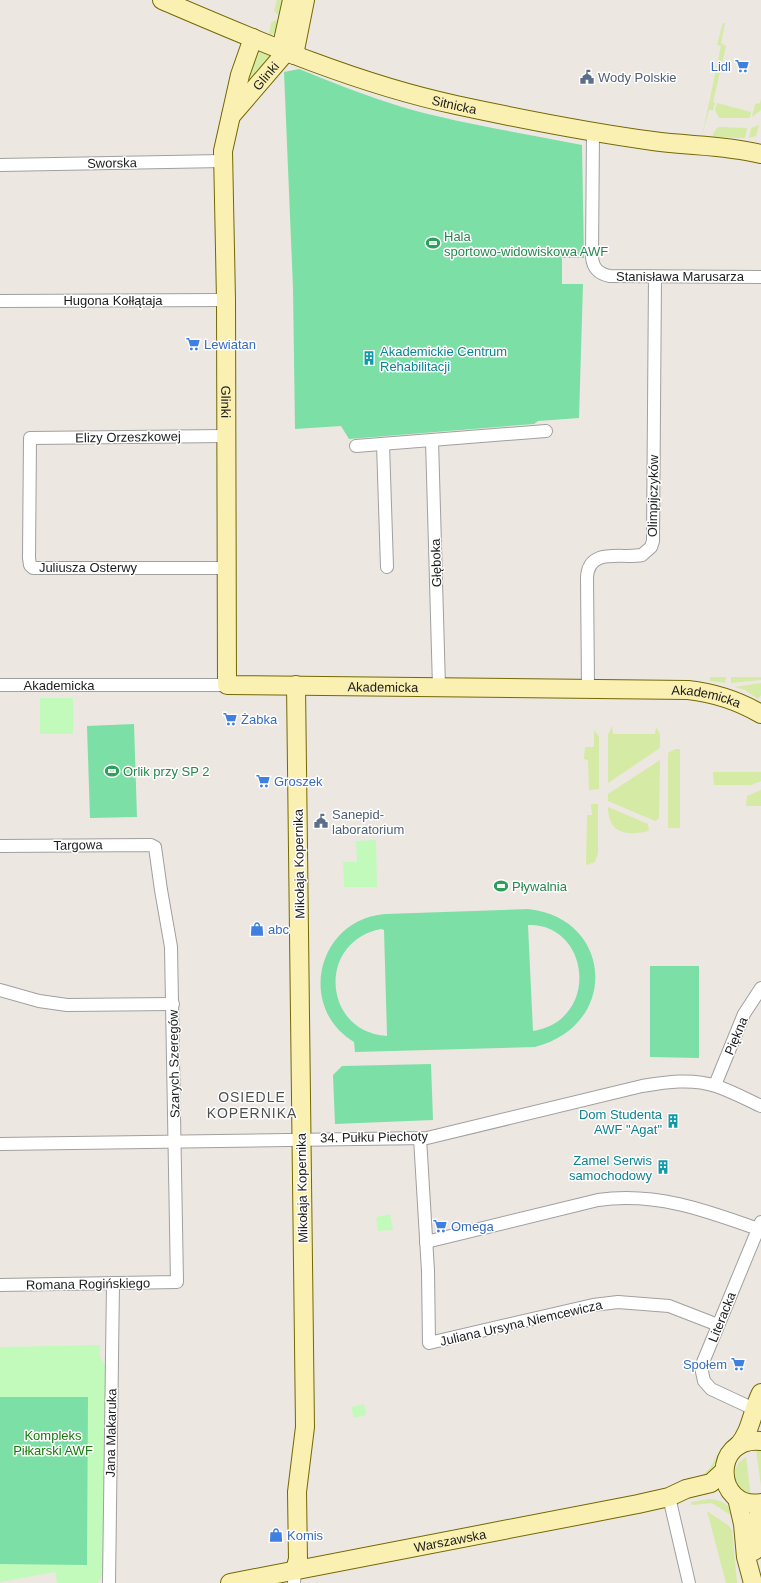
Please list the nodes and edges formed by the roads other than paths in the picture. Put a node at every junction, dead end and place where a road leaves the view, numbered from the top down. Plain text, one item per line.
1 (162, 0) edge
2 (292, 0) edge
3 (305, 0) edge
4 (253, 38) junction
5 (287, 52) junction
6 (229, 118) junction
7 (593, 131) junction
8 (761, 154) edge
9 (223, 161) junction
10 (0, 165) edge
11 (655, 277) junction
12 (761, 277) edge
13 (0, 300) edge
14 (226, 300) junction
15 (546, 431) dead end
16 (226, 436) junction
17 (30, 438) joint
18 (432, 440) junction
19 (383, 444) junction
20 (356, 446) dead end
21 (387, 567) dead end
22 (226, 568) junction
23 (0, 685) edge
24 (227, 685) junction
25 (296, 685) junction
26 (439, 687) junction
27 (588, 688) junction
28 (761, 714) edge
29 (0, 846) edge
30 (156, 848) joint
31 (761, 988) edge
32 (0, 990) edge
33 (173, 1004) junction
34 (716, 1086) junction
35 (761, 1106) edge
36 (420, 1138) junction
37 (301, 1139) junction
38 (175, 1141) junction
39 (0, 1144) edge
40 (760, 1226) edge
41 (426, 1242) junction
42 (177, 1282) joint
43 (113, 1284) junction
44 (0, 1285) edge
45 (718, 1325) junction
46 (758, 1401) edge
47 (761, 1441) edge
48 (738, 1446) junction
49 (724, 1471) junction
50 (669, 1497) junction
51 (736, 1497) junction
52 (761, 1503) edge
53 (761, 1508) edge
54 (295, 1577) edge
55 (752, 1582) edge
56 (109, 1583) edge
57 (230, 1583) edge
58 (689, 1583) edge

1 - 4 street, Sitnicka
2 - 5 street
3 - 5 street
4 - 5 street, Sitnicka
4 - 6 street, Glinki
5 - 6 street, Glinki
5 - 7 street, Sitnicka
6 - 9 street, Glinki
7 - 8 street, Sitnicka
7 - 11 street, Stanisława Marusarza
9 - 10 street, Sworska
9 - 14 street, Glinki
11 - 12 street, Stanisława Marusarza
11 - 27 street, Olimpijczyków
13 - 14 street, Hugona Kołłątaja
14 - 16 street, Glinki
15 - 18 street
16 - 17 street, Elizy Orzeszkowej
16 - 22 street, Glinki
17 - 22 street, Juliusza Osterwy
18 - 19 street
18 - 26 street, Głęboka
19 - 20 street
19 - 21 street
22 - 24 street, Glinki
23 - 24 street, Akademicka
24 - 25 street, Akademicka
25 - 26 street, Akademicka
25 - 37 street, Mikołaja Kopernika
26 - 27 street, Akademicka
27 - 28 street, Akademicka
29 - 30 street, Targowa
30 - 33 street, Szarych Szeregów
31 - 34 street, Piękna
32 - 33 street
33 - 38 street, Szarych Szeregów
34 - 35 street, 34. Pułku Piechoty
34 - 36 street, 34. Pułku Piechoty
36 - 37 street, 34. Pułku Piechoty
36 - 41 street, Juliana Ursyna Niemcewicza
37 - 38 street, 34. Pułku Piechoty
37 - 54 street, Mikołaja Kopernika
38 - 39 street, 34. Pułku Piechoty
38 - 42 street, Szarych Szeregów
40 - 41 street
40 - 45 street, Literacka
41 - 45 street, Juliana Ursyna Niemcewicza
42 - 43 street, Romana Rogińskiego
43 - 44 street, Romana Rogińskiego
43 - 56 street, Jana Makaruka
45 - 46 street, Literacka
46 - 48 street
47 - 48 street
48 - 49 street
49 - 50 street, Warszawska
49 - 51 street
50 - 51 street, Warszawska
50 - 54 street, Warszawska
50 - 58 street
51 - 52 street, Warszawska
51 - 55 street
53 - 55 street
54 - 57 street, Warszawska

